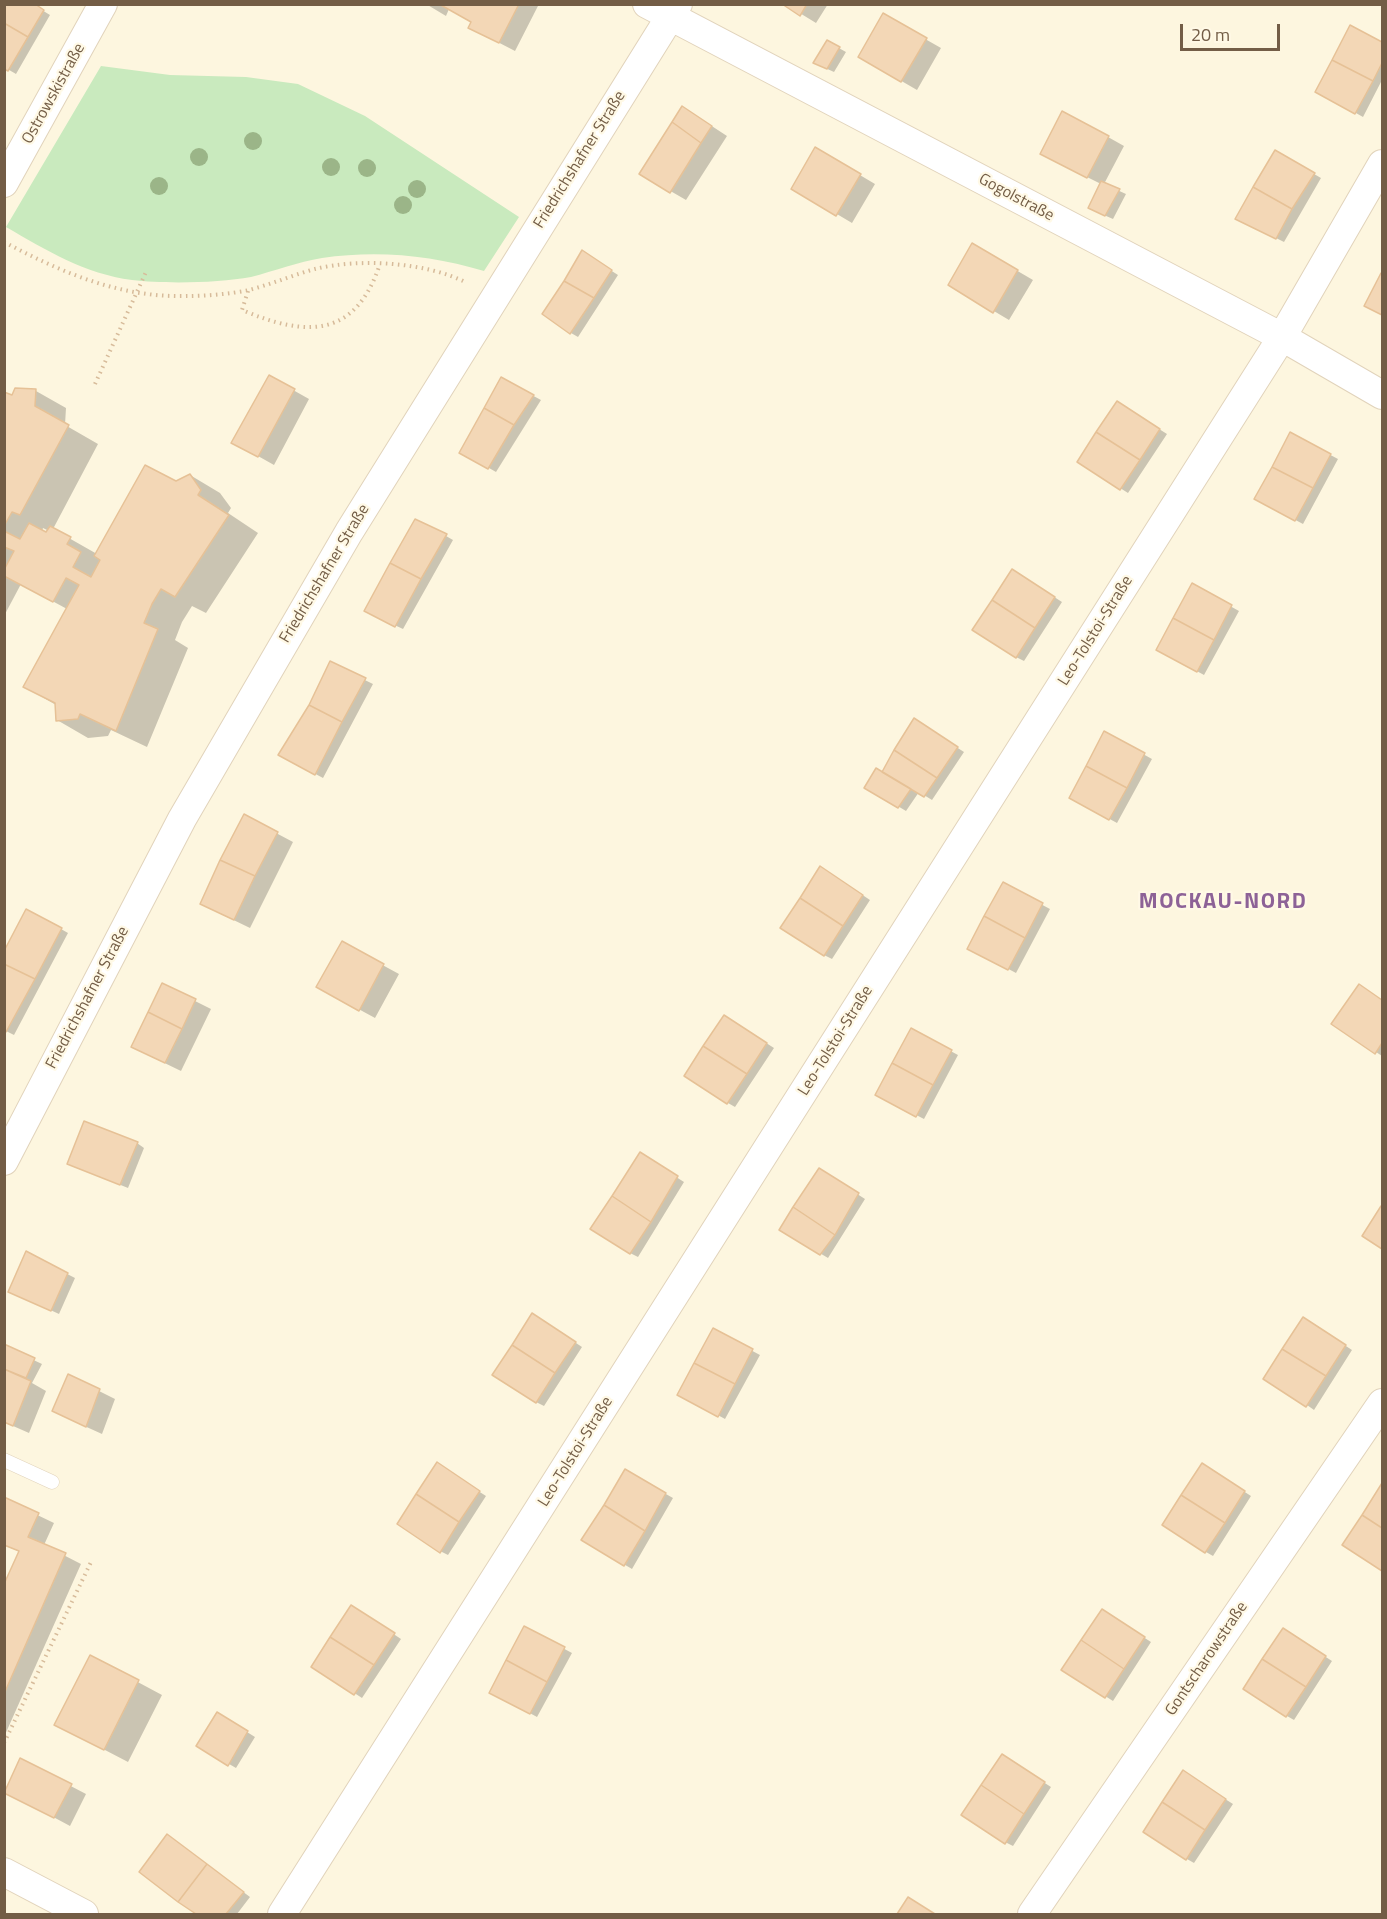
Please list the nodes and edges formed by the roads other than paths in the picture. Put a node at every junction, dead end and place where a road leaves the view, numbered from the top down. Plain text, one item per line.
1 (104, 4) edge
2 (665, 8) edge
3 (1383, 164) edge
4 (4, 183) edge
5 (1282, 337) junction
6 (1383, 395) edge
7 (12, 1126) edge
8 (4, 1161) edge
9 (1383, 1403) edge
10 (4, 1460) edge
11 (52, 1482) dead end
12 (4, 1872) edge
13 (84, 1914) edge
14 (282, 1914) edge
15 (1032, 1914) edge

1 - 4 street, Ostrowskistraße
2 - 5 street, Gogolstraße
2 - 7 street, Friedrichshafner Straße
3 - 5 street, Leo-Tolstoi-Straße
5 - 6 street, Gogolstraße
5 - 14 street, Leo-Tolstoi-Straße
7 - 8 street, Friedrichshafner Straße
9 - 15 street, Gontscharowstraße
10 - 11 lane
12 - 13 street

